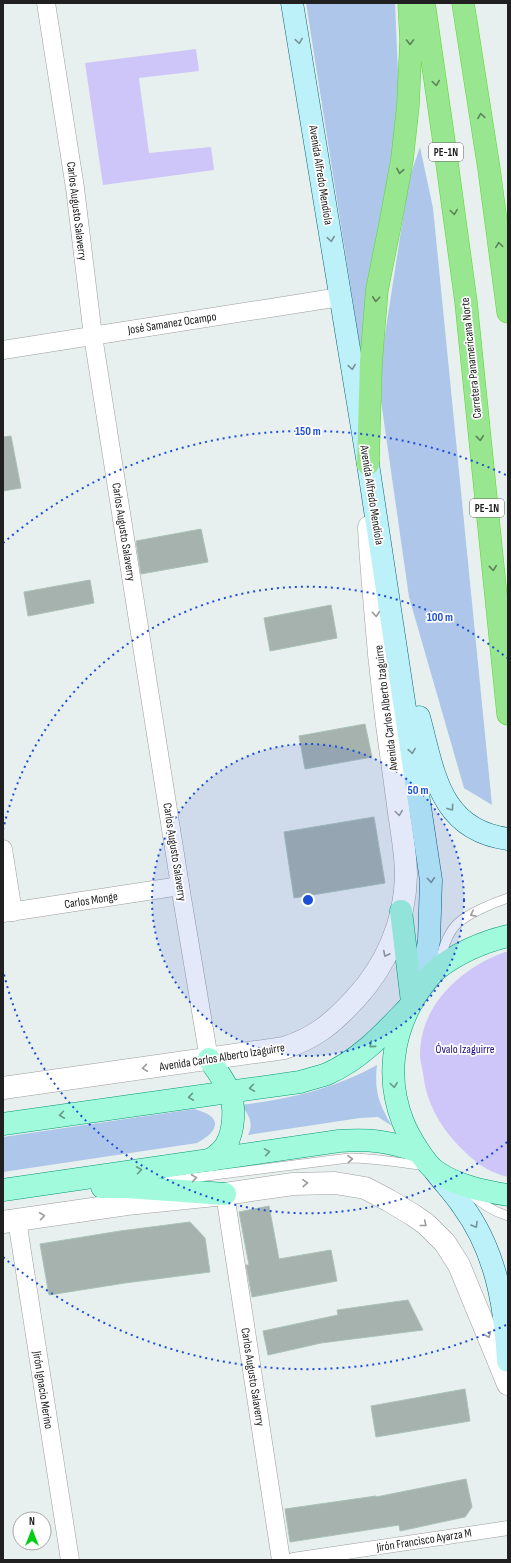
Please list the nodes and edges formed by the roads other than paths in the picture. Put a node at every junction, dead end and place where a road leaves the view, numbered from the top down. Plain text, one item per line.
1 (46, 3) edge
2 (292, 3) edge
3 (409, 3) edge
4 (424, 3) edge
5 (463, 3) edge
6 (340, 296) junction
7 (508, 312) edge
8 (93, 336) junction
9 (3, 350) edge
10 (368, 464) junction
11 (386, 583) junction
12 (508, 714) edge
13 (508, 839) edge
14 (3, 849) edge
15 (180, 886) junction
16 (508, 898) edge
17 (401, 911) junction
18 (8, 912) edge
19 (508, 936) edge
20 (436, 970) junction
21 (414, 999) junction
22 (209, 1059) junction
23 (3, 1088) edge
24 (230, 1092) junction
25 (3, 1124) edge
26 (210, 1160) junction
27 (429, 1163) junction
28 (462, 1185) junction
29 (127, 1187) junction
30 (3, 1191) edge
31 (225, 1194) junction
32 (508, 1194) edge
33 (508, 1216) edge
34 (10, 1221) edge
35 (508, 1361) edge
36 (508, 1384) edge
37 (508, 1528) edge
38 (70, 1560) edge
39 (281, 1560) edge
40 (293, 1560) edge

1 - 8 street, Carlos Augusto Salaverry
2 -> 6 main road, Avenida Alfredo Mendiola
3 -> 10 highway
4 -> 12 highway, Carretera Panamericana Norte / PE-1N
7 -> 5 highway
6 - 8 street, José Samanez Ocampo
6 -> 10 main road, Avenida Alfredo Mendiola
8 - 9 street, José Samanez Ocampo
8 - 15 street, Carlos Augusto Salaverry
10 - 11 main road, Avenida Alfredo Mendiola
10 -> 17 street, Avenida Carlos Alberto Izaguirre
11 -> 13 main road
11 -> 21 main road, Avenida Alfredo Mendiola
14 - 18 street
15 - 18 street, Carlos Monge
15 - 22 street, Carlos Augusto Salaverry
16 -> 20 lane
17 - 21 main road
17 -> 22 street, Avenida Carlos Alberto Izaguirre
19 - 20 main road
20 - 21 main road
21 -> 24 main road
21 -> 27 main road
22 -> 23 street, Avenida Carlos Alberto Izaguirre
22 - 24 main road
24 -> 25 main road
24 - 26 main road
26 -> 27 main road
30 -> 26 main road
27 - 28 main road
29 -> 27 lane
27 -> 35 main road
28 - 32 main road
28 - 33 lane
29 - 30 main road
29 - 31 main road
34 -> 31 street
31 -> 36 street
31 - 39 street, Carlos Augusto Salaverry
34 - 38 street, Jirón Ignacio Merino
37 - 40 street, Jirón Francisco Ayarza M

